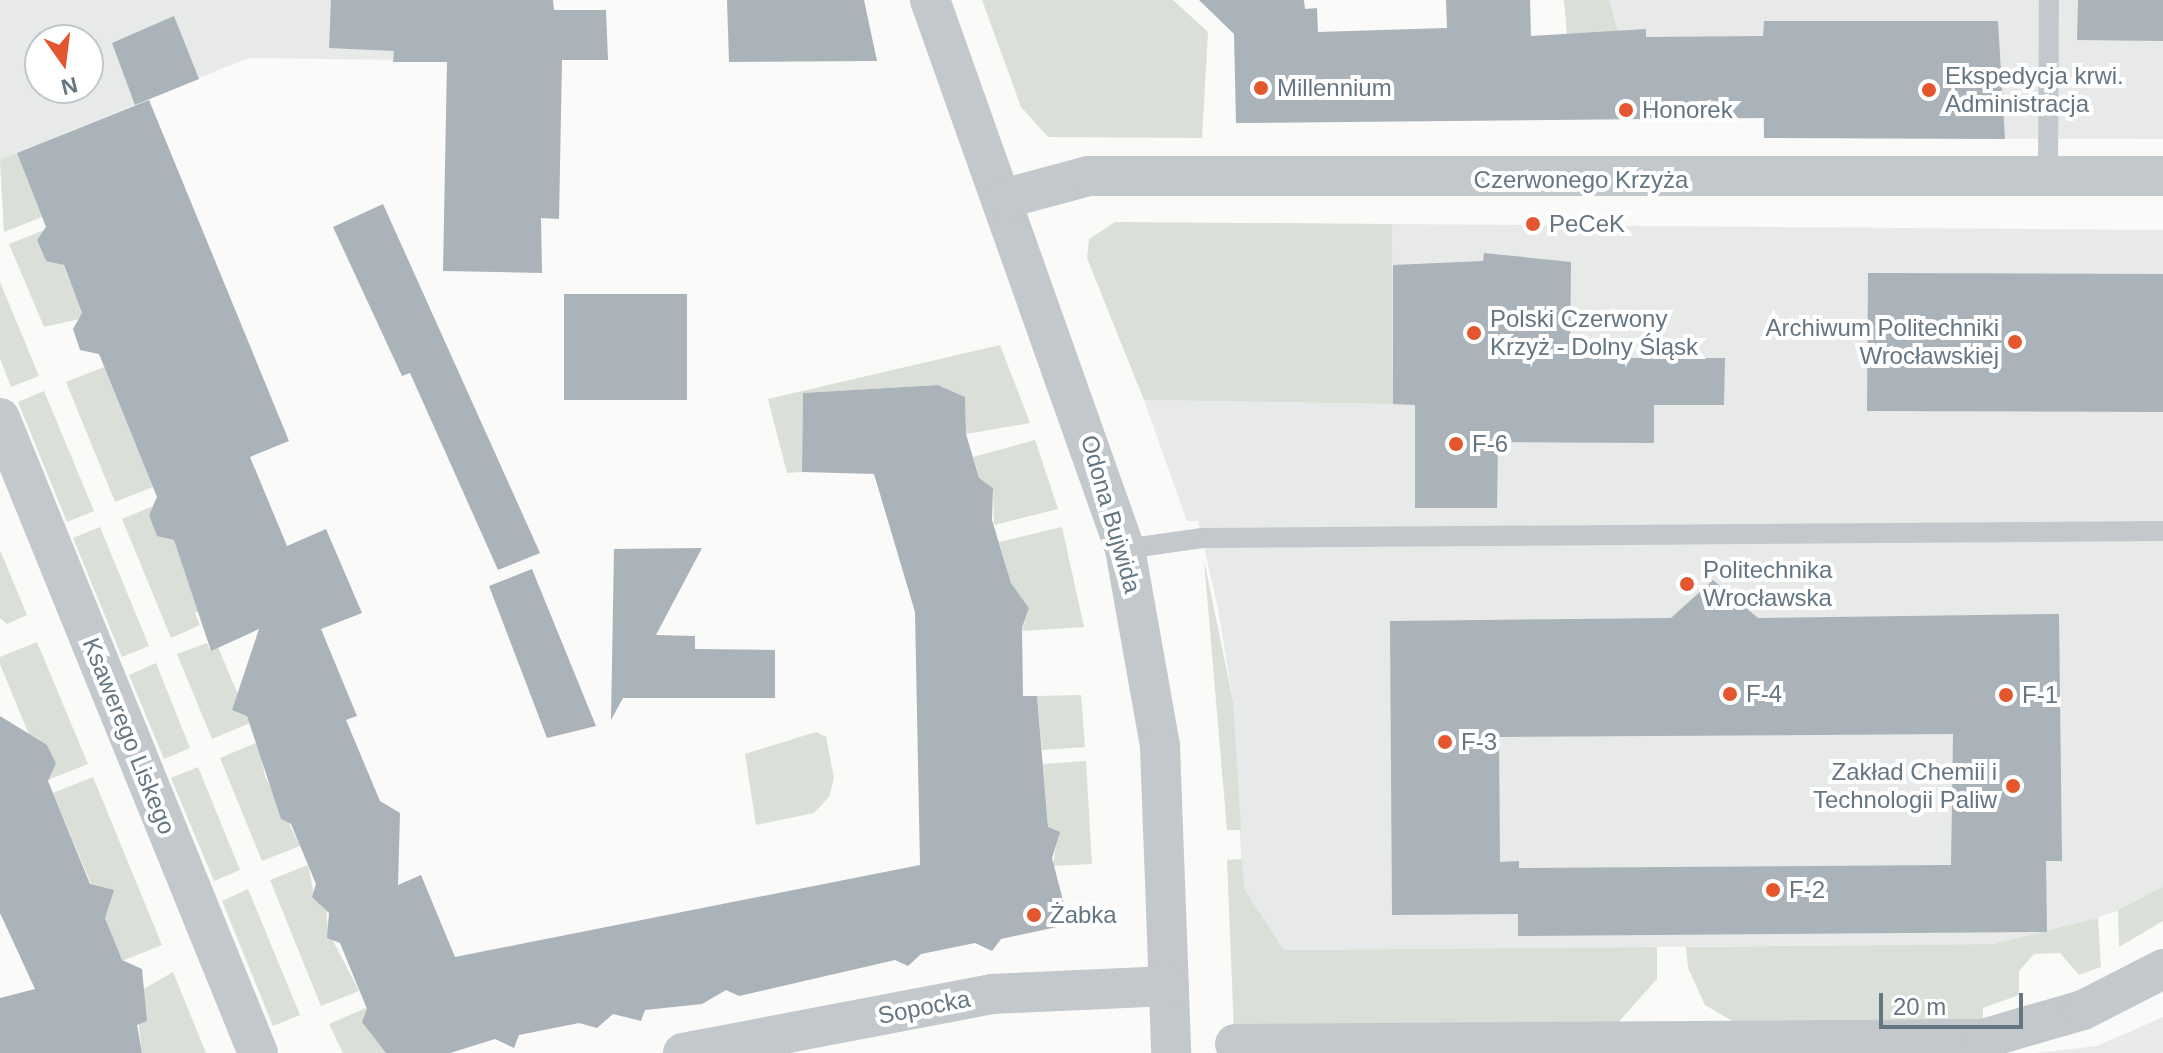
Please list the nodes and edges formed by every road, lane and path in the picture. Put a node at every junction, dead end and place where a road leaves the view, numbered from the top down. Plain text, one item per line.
1 (930, 0) edge
2 (2049, 0) edge
3 (2048, 176) junction
4 (2163, 176) edge
5 (1003, 199) junction
6 (0, 418) edge
7 (2163, 531) edge
8 (1125, 549) junction
9 (2163, 969) edge
10 (1169, 986) junction
11 (1235, 1044) dead end
12 (258, 1053) edge
13 (683, 1053) edge
14 (1171, 1053) edge

1 - 5 street, Odona Bujwida
2 - 3 lane
3 - 4 street, Czerwonego Krzyża
3 - 5 street, Czerwonego Krzyża
5 - 8 street, Odona Bujwida
6 - 12 street, Ksawerego Liskego
7 - 8 lane
8 - 10 street, Odona Bujwida
9 - 11 street
10 - 13 street, Sopocka
10 - 14 street, Odona Bujwida

